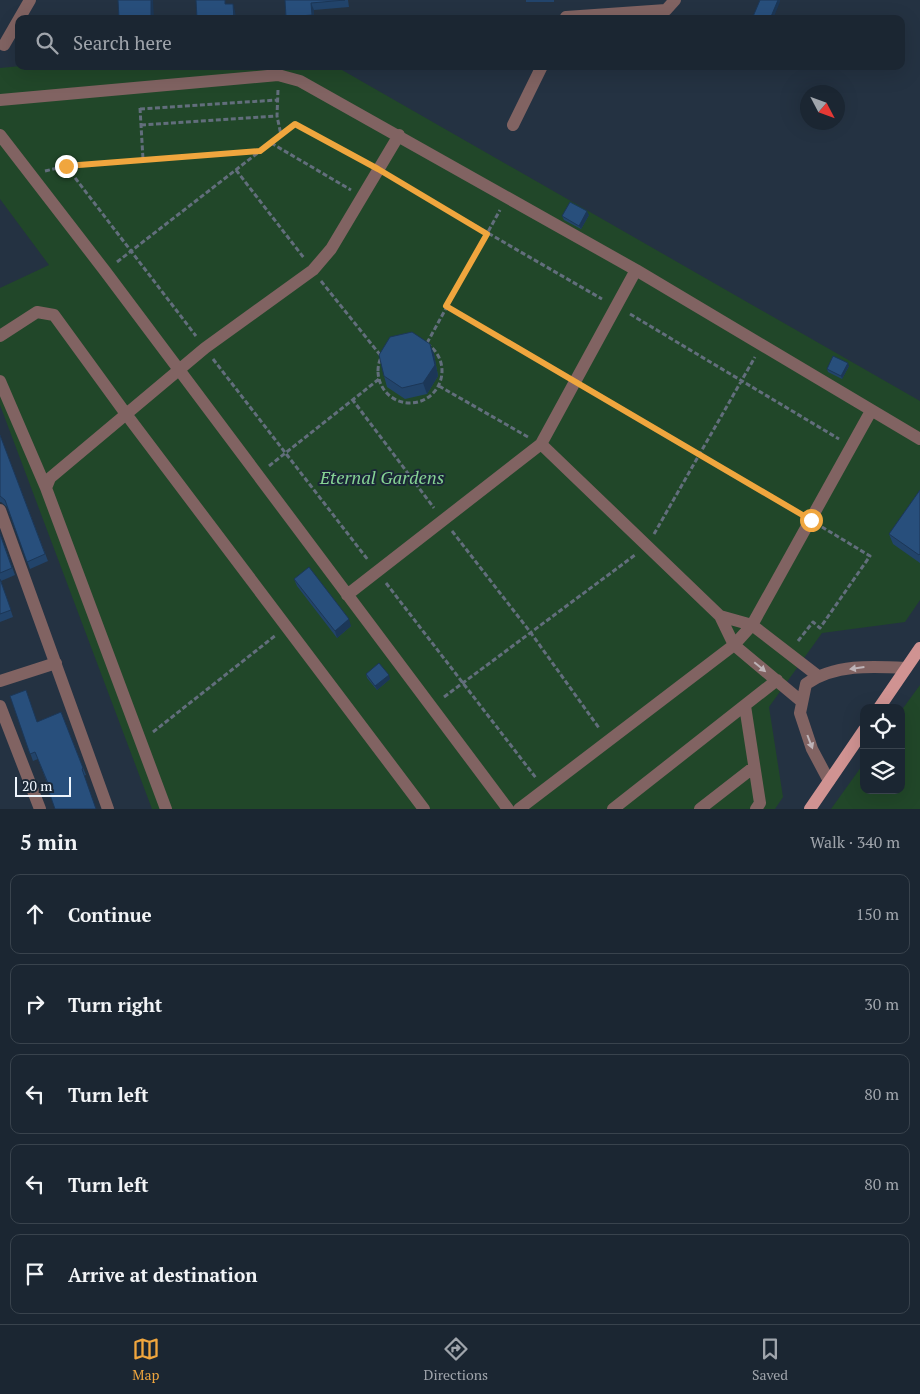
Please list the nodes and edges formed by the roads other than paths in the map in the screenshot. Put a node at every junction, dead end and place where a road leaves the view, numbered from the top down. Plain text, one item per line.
1 (30, 0) edge
2 (675, 0) edge
3 (21, 15) edge
4 (595, 15) edge
5 (15, 26) edge
6 (4, 45) dead end
7 (540, 70) edge
8 (0, 100) edge
9 (513, 125) dead end
10 (0, 135) edge
11 (399, 135) junction
12 (636, 270) junction
13 (0, 336) edge
14 (178, 371) junction
15 (0, 381) edge
16 (871, 411) junction
17 (126, 414) junction
18 (920, 439) edge
19 (541, 444) junction
20 (46, 488) junction
21 (0, 510) edge
22 (347, 595) junction
23 (720, 616) junction
24 (752, 625) junction
25 (734, 645) junction
26 (920, 648) edge
27 (56, 663) junction
28 (906, 668) junction
29 (818, 676) junction
30 (777, 680) junction
31 (0, 681) edge
32 (802, 700) junction
33 (882, 704) edge
34 (745, 706) junction
35 (1, 709) edge
36 (860, 736) edge
37 (754, 767) junction
38 (829, 782) junction
39 (40, 809) edge
40 (108, 809) edge
41 (166, 809) edge
42 (424, 809) edge
43 (508, 809) edge
44 (519, 809) edge
45 (613, 809) edge
46 (700, 809) edge
47 (756, 809) edge
48 (810, 809) edge

1 - 3 street
2 - 4 street
5 - 6 street
7 - 9 street
8 - 11 street
10 - 14 street
11 - 12 street
11 - 14 street
12 - 16 street
12 - 19 street
13 - 17 street
14 - 17 street
14 - 22 street
15 - 20 street
16 - 18 street
16 - 24 street
17 - 20 street
17 - 42 street
19 - 22 street
19 - 23 street
20 - 41 street
21 - 27 street
22 - 43 street
23 - 24 street
23 - 25 street
24 - 25 street
24 - 29 street
25 -> 30 street
25 - 44 street
26 - 28 main road
27 - 31 street
27 - 40 street
28 -> 29 street
28 - 33 main road
29 - 32 street
30 - 32 street
30 - 34 street
32 -> 38 street
34 - 37 street
34 - 45 street
35 - 39 street
36 - 38 main road
37 - 46 street
37 - 47 street
38 - 48 main road

